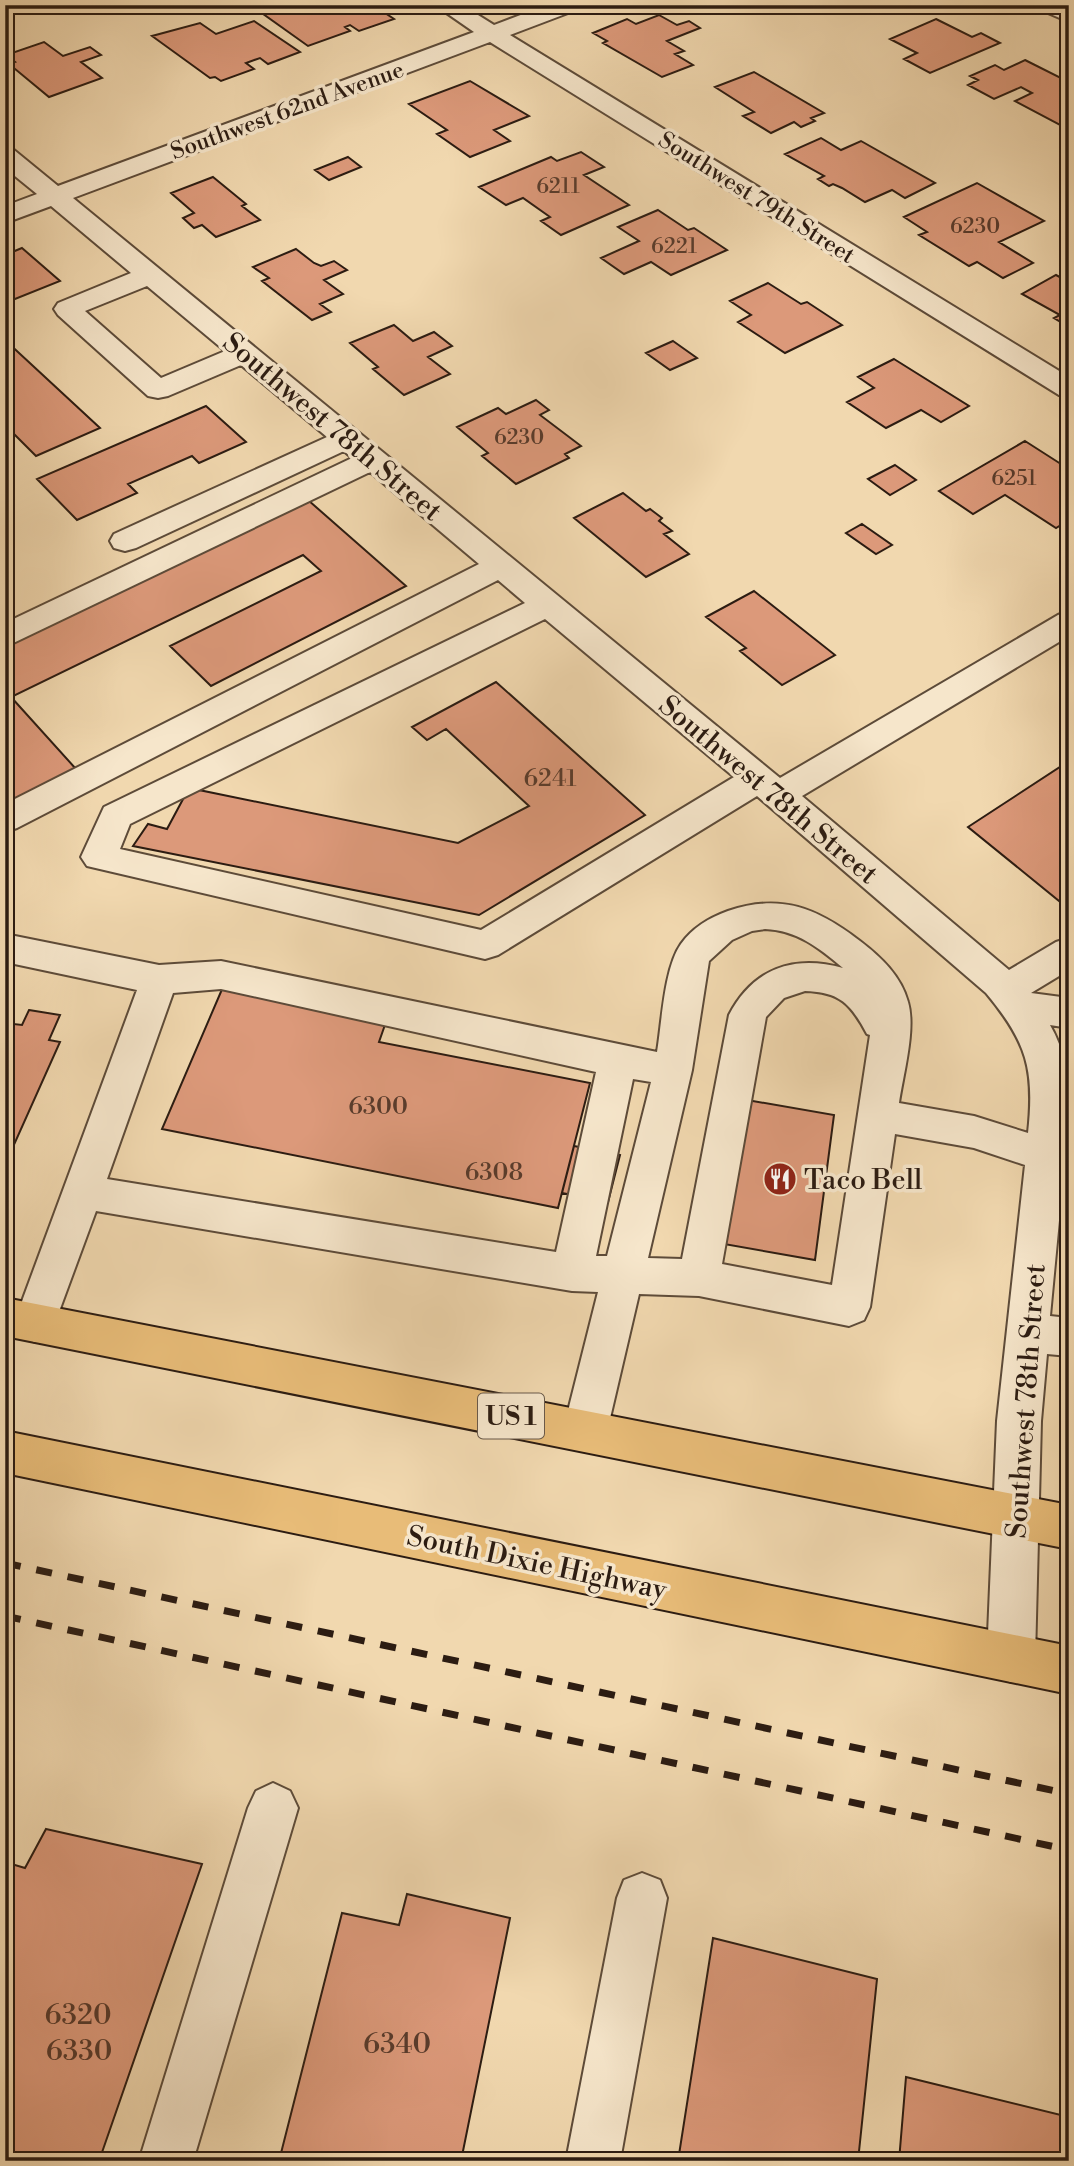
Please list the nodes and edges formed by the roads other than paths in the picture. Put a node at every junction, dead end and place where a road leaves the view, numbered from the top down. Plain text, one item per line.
1 (446, 5) edge
2 (568, 5) edge
3 (1049, 5) edge
4 (1069, 15) edge
5 (493, 34) junction
6 (5, 155) edge
7 (55, 196) junction
8 (5, 215) edge
9 (150, 275) junction
10 (245, 353) junction
11 (1069, 388) edge
12 (362, 449) junction
13 (125, 541) dead end
14 (502, 565) junction
15 (549, 604) junction
16 (1069, 622) edge
17 (5, 636) edge
18 (768, 787) junction
19 (5, 819) edge
20 (5, 948) edge
21 (1069, 952) edge
22 (159, 980) junction
23 (1012, 998) junction
24 (1069, 1013) edge
25 (888, 1041) junction
26 (618, 1061) junction
27 (673, 1070) junction
28 (878, 1115) junction
29 (1058, 1159) edge
30 (83, 1192) junction
31 (572, 1273) junction
32 (624, 1276) junction
33 (699, 1278) junction
34 (20, 1320) edge
35 (1027, 1333) junction
36 (1069, 1337) edge
37 (585, 1431) junction
38 (5, 1452) edge
39 (1016, 1517) junction
40 (1069, 1527) edge
41 (1011, 1658) junction
42 (1069, 1670) edge
43 (272, 1808) dead end
44 (642, 1898) dead end
45 (166, 2161) edge
46 (593, 2161) edge

1 - 5 street, Southwest 79th Street
2 - 5 street, Southwest 62nd Avenue
3 - 4 street
5 - 7 street, Southwest 62nd Avenue
5 - 11 street, Southwest 79th Street
6 - 7 street, Southwest 78th Street
7 - 8 street, Southwest 62nd Avenue
7 - 9 street, Southwest 78th Street
9 - 10 street, Southwest 78th Street
9 - 10 street
10 - 12 street, Southwest 78th Street
12 - 13 street
12 - 14 street, Southwest 78th Street
12 - 17 street
14 - 15 street, Southwest 78th Street
14 - 19 street
15 - 18 street, Southwest 78th Street
15 - 18 street
16 - 18 street
18 - 23 street, Southwest 78th Street
20 - 22 street
21 - 23 street
22 - 26 street
22 - 30 street
23 - 24 street
23 - 29 street, Southwest 78th Street
25 - 27 street
25 - 28 street
25 - 33 street
26 - 27 street
26 - 31 street
27 - 32 street
28 - 29 street
28 - 33 street
29 - 35 street, Southwest 78th Street
30 - 31 street
30 - 34 street
31 - 32 street
32 - 33 street
32 - 37 street
34 - 37 highway, US 1
35 - 36 street
35 - 39 street, Southwest 78th Street
37 - 39 highway, US 1
38 - 41 highway, South Dixie Highway
39 - 40 highway, US 1
39 - 41 street, Southwest 78th Street
41 - 42 highway, South Dixie Highway
43 - 45 street
44 - 46 street

